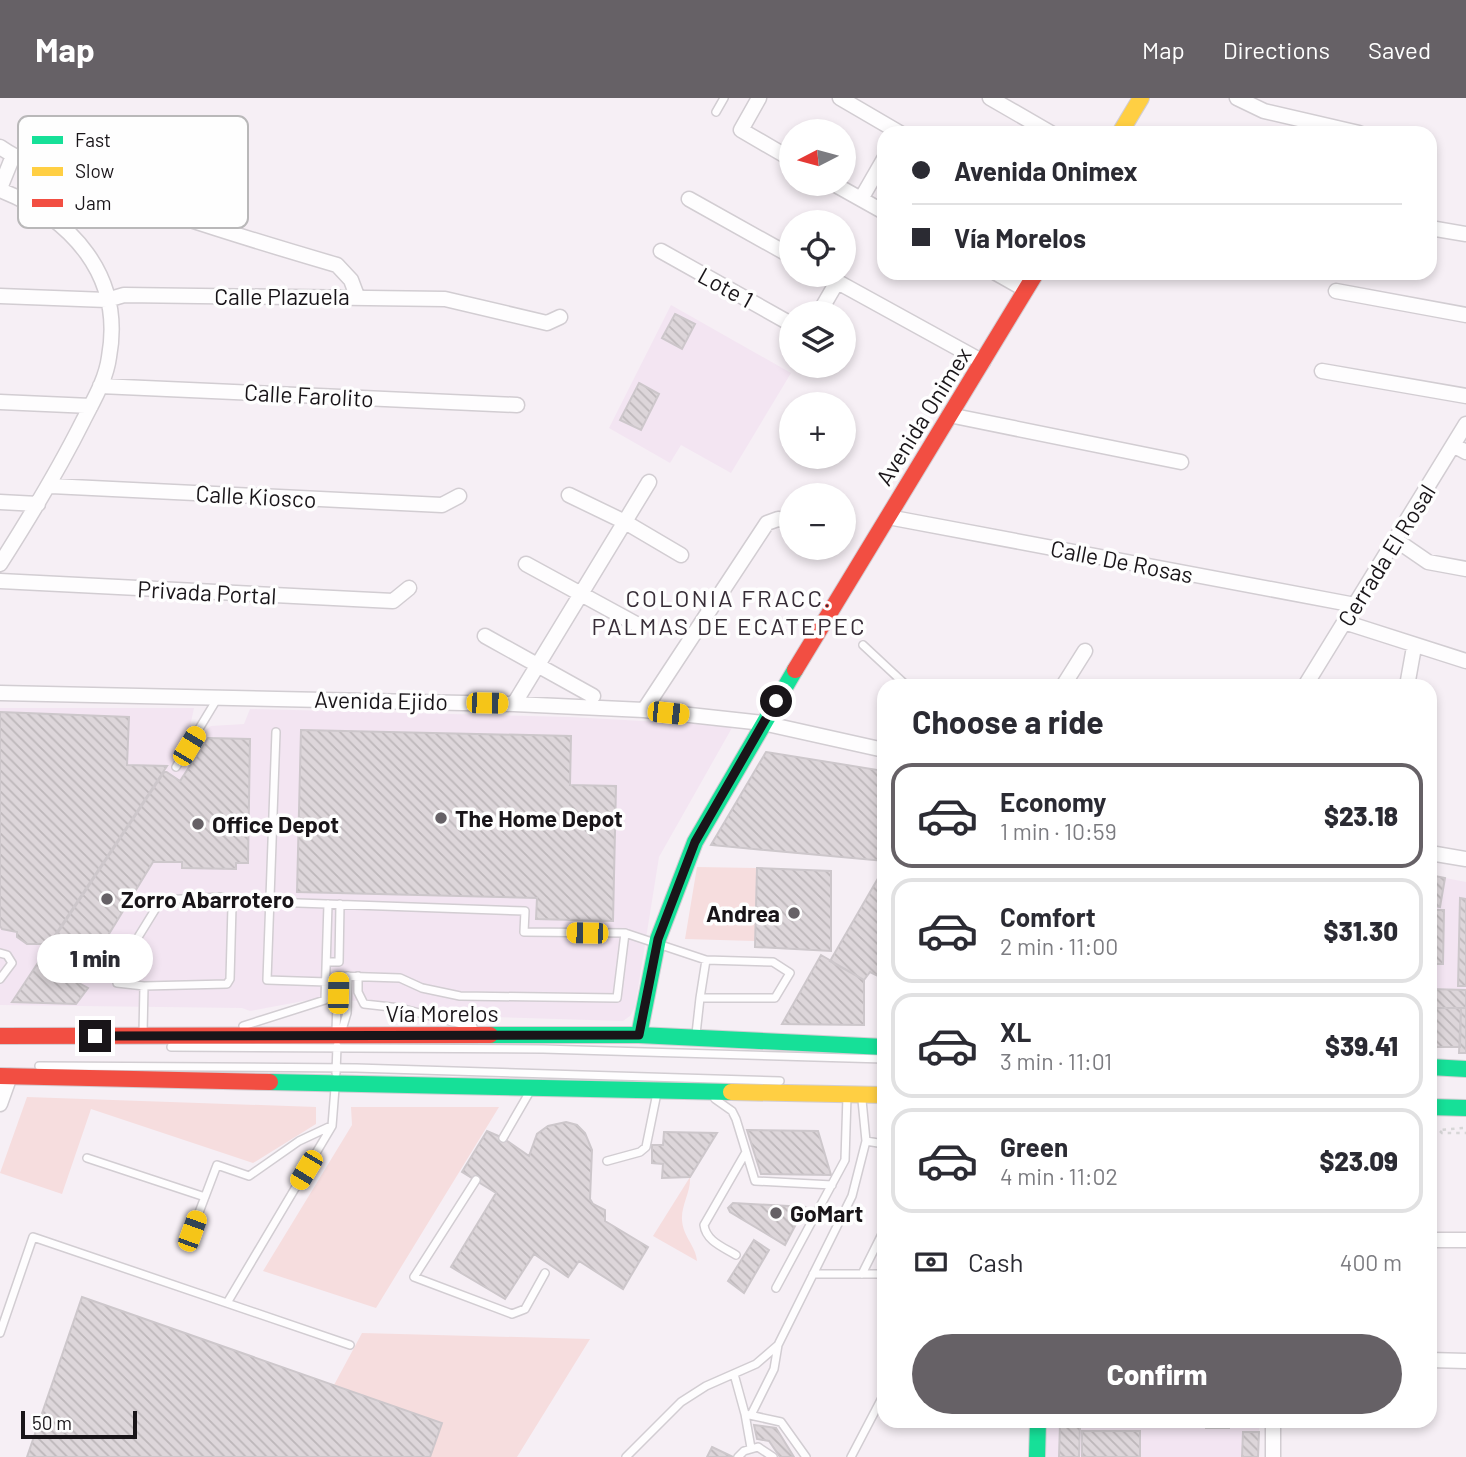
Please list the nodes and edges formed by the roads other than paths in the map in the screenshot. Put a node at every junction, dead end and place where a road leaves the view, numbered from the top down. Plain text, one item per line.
1 (724, 98) edge
2 (759, 98) edge
3 (840, 98) edge
4 (990, 98) edge
5 (1141, 98) edge
6 (1237, 98) edge
7 (716, 112) dead end
8 (887, 126) edge
9 (1039, 126) edge
10 (1124, 126) edge
11 (1329, 126) edge
12 (0, 147) edge
13 (779, 152) edge
14 (13, 156) junction
15 (18, 158) edge
16 (877, 171) edge
17 (0, 189) edge
18 (18, 196) edge
19 (856, 196) edge
20 (689, 199) dead end
21 (861, 199) junction
22 (877, 208) edge
23 (66, 228) edge
24 (207, 228) edge
25 (1437, 229) edge
26 (1466, 234) edge
27 (779, 249) edge
28 (661, 251) dead end
29 (1008, 280) edge
30 (1032, 280) edge
31 (847, 287) edge
32 (1026, 290) junction
33 (1336, 291) dead end
34 (0, 296) edge
35 (357, 296) junction
36 (107, 300) junction
37 (1466, 315) edge
38 (561, 317) dead end
39 (779, 317) edge
40 (983, 362) junction
41 (1322, 372) dead end
42 (100, 386) junction
43 (1466, 396) edge
44 (0, 402) edge
45 (517, 404) dead end
46 (91, 406) junction
47 (949, 415) junction
48 (1466, 424) edge
49 (1460, 448) edge
50 (1181, 462) dead end
51 (649, 482) dead end
52 (51, 486) junction
53 (569, 495) dead end
54 (458, 496) dead end
55 (0, 502) edge
56 (38, 505) junction
57 (888, 517) junction
58 (779, 520) edge
59 (625, 522) junction
60 (1396, 540) junction
61 (681, 555) dead end
62 (0, 564) edge
63 (526, 564) dead end
64 (1466, 569) edge
65 (0, 581) edge
66 (409, 588) dead end
67 (582, 594) junction
68 (1355, 605) junction
69 (1344, 622) junction
70 (636, 624) dead end
71 (485, 636) dead end
72 (863, 645) dead end
73 (1414, 647) junction
74 (1085, 651) dead end
75 (1466, 661) edge
76 (539, 666) junction
77 (900, 679) edge
78 (1067, 679) edge
79 (1309, 679) edge
80 (1407, 679) edge
81 (0, 694) edge
82 (593, 696) dead end
83 (219, 697) junction
84 (514, 704) junction
85 (644, 710) junction
86 (763, 723) junction
87 (276, 732) dead end
88 (877, 748) edge
89 (176, 767) dead end
90 (1437, 854) edge
91 (1466, 859) edge
92 (270, 902) junction
93 (328, 904) junction
94 (340, 904) junction
95 (625, 933) junction
96 (656, 945) junction
97 (0, 953) edge
98 (706, 960) junction
99 (327, 962) junction
100 (358, 976) junction
101 (0, 979) edge
102 (327, 982) junction
103 (144, 986) junction
104 (700, 998) junction
105 (639, 1035) junction
106 (0, 1036) edge
107 (143, 1036) junction
108 (208, 1036) junction
109 (503, 1036) junction
110 (695, 1038) junction
111 (0, 1042) edge
112 (337, 1042) junction
113 (114, 1045) dead end
114 (877, 1046) edge
115 (168, 1047) dead end
116 (877, 1059) edge
117 (27, 1066) dead end
118 (1437, 1067) edge
119 (1466, 1069) edge
120 (336, 1075) junction
121 (1437, 1075) edge
122 (5, 1076) edge
123 (1466, 1076) edge
124 (787, 1082) dead end
125 (533, 1086) junction
126 (657, 1089) junction
127 (703, 1090) junction
128 (854, 1094) junction
129 (877, 1095) edge
130 (1437, 1099) edge
131 (1466, 1100) edge
132 (0, 1104) edge
133 (1437, 1107) edge
134 (1466, 1108) edge
135 (332, 1126) junction
136 (503, 1138) dead end
137 (866, 1141) junction
138 (877, 1143) edge
139 (746, 1152) junction
140 (87, 1158) dead end
141 (607, 1161) dead end
142 (476, 1180) dead end
143 (832, 1185) junction
144 (205, 1197) junction
145 (192, 1231) dead end
146 (1437, 1240) edge
147 (1466, 1240) edge
148 (877, 1244) edge
149 (736, 1255) dead end
150 (545, 1273) dead end
151 (813, 1274) junction
152 (862, 1274) junction
153 (877, 1274) edge
154 (776, 1288) dead end
155 (227, 1303) junction
156 (0, 1333) edge
157 (350, 1345) dead end
158 (778, 1345) junction
159 (1437, 1360) edge
160 (1466, 1361) edge
161 (734, 1374) junction
162 (877, 1408) edge
163 (748, 1414) junction
164 (1038, 1428) edge
165 (1273, 1428) edge
166 (751, 1448) junction
167 (626, 1457) edge
168 (738, 1457) edge
169 (773, 1457) edge
170 (806, 1457) edge
171 (852, 1457) edge
172 (1037, 1457) edge
173 (1273, 1457) edge

1 - 7 lane
2 - 13 street
3 - 8 street
4 - 9 street
5 - 10 main road
6 - 11 street
12 - 14 street
14 - 15 street
14 - 17 street
16 - 21 street
17 - 18 street
19 - 21 street
20 - 27 street
21 - 22 street
23 - 36 street
24 - 35 street
25 - 26 street
28 - 39 street, Lote 1
29 - 32 street
30 - 32 main road, Avenida Onimex
31 - 40 street
32 - 40 main road, Avenida Onimex
33 - 37 street
34 - 36 street, Calle Plazuela
35 - 36 street, Calle Plazuela
35 - 38 street, Calle Plazuela
36 - 42 street
40 - 47 main road, Avenida Onimex
41 - 43 street
42 - 45 street, Calle Farolito
42 - 46 street
44 - 46 street
46 - 52 street
47 - 50 street
47 - 57 main road, Avenida Onimex
48 - 49 street, Cerrada El Rosal
49 - 60 street, Cerrada El Rosal
51 - 59 street
52 - 54 street, Calle Kiosco
52 - 56 street
53 - 59 street
55 - 56 street
56 - 62 street
57 - 68 street, Calle De Rosas
57 - 86 main road, Avenida Onimex
58 - 85 street
59 - 61 street
59 - 67 street
60 - 64 street
60 - 68 street, Cerrada El Rosal
63 - 67 street
65 - 66 street, Privada Portal
67 - 70 street
67 - 76 street
68 - 69 street, Cerrada El Rosal
69 - 73 street
69 - 79 street, Cerrada El Rosal
71 - 76 street
72 - 77 lane
73 - 75 street
73 - 80 street
74 - 78 street
76 - 82 street
76 - 84 street
81 - 83 street, Avenida Ejido
83 - 84 street, Avenida Ejido
83 - 89 lane
84 - 85 street, Avenida Ejido
85 - 86 street, Avenida Ejido
86 - 88 street, Avenida Ejido
86 - 96 main road, Avenida Onimex
87 - 92 lane
90 - 91 street
92 - 93 lane
92 - 102 lane
93 - 94 lane
93 - 99 lane
94 - 95 lane
94 - 99 lane
95 - 96 lane
95 - 100 lane
96 - 98 lane
96 - 105 main road, Avenida Onimex
97 - 101 lane
98 - 104 lane
98 - 104 lane
99 - 102 lane
100 - 109 lane
100 - 112 lane
102 - 108 lane
103 - 103 lane
103 - 107 lane
104 - 110 lane
105 - 109 main road, Vía Morelos
105 - 110 main road, Vía Morelos
106 - 107 main road, Vía Morelos
107 - 108 main road, Vía Morelos
108 - 112 main road, Vía Morelos
109 - 112 main road, Vía Morelos
110 - 114 main road, Vía Morelos
111 - 113 lane
112 - 115 lane
112 - 116 lane
112 - 120 lane
117 - 120 lane
118 - 119 main road
120 - 122 main road
120 - 124 lane
120 - 125 main road
120 - 135 lane
121 - 123 lane
122 - 132 street
125 - 126 main road
125 - 136 lane
126 - 127 main road
126 - 141 lane
127 - 128 main road
127 - 139 lane
128 - 129 main road
128 - 137 lane
128 - 143 lane
130 - 131 lane
133 - 134 main road
135 - 144 lane
135 - 155 lane
137 - 138 lane
137 - 151 lane
139 - 143 lane
139 - 149 lane
140 - 144 lane
142 - 150 lane
143 - 154 lane
144 - 145 lane
146 - 147 street
148 - 152 lane
151 - 152 lane
151 - 158 lane
152 - 153 lane
155 - 156 lane
155 - 157 lane
158 - 161 lane
158 - 163 lane
159 - 160 street
161 - 163 lane
161 - 167 lane
162 - 171 lane
163 - 166 lane
163 - 170 lane
164 - 172 main road
165 - 173 street
166 - 168 lane
166 - 169 lane

